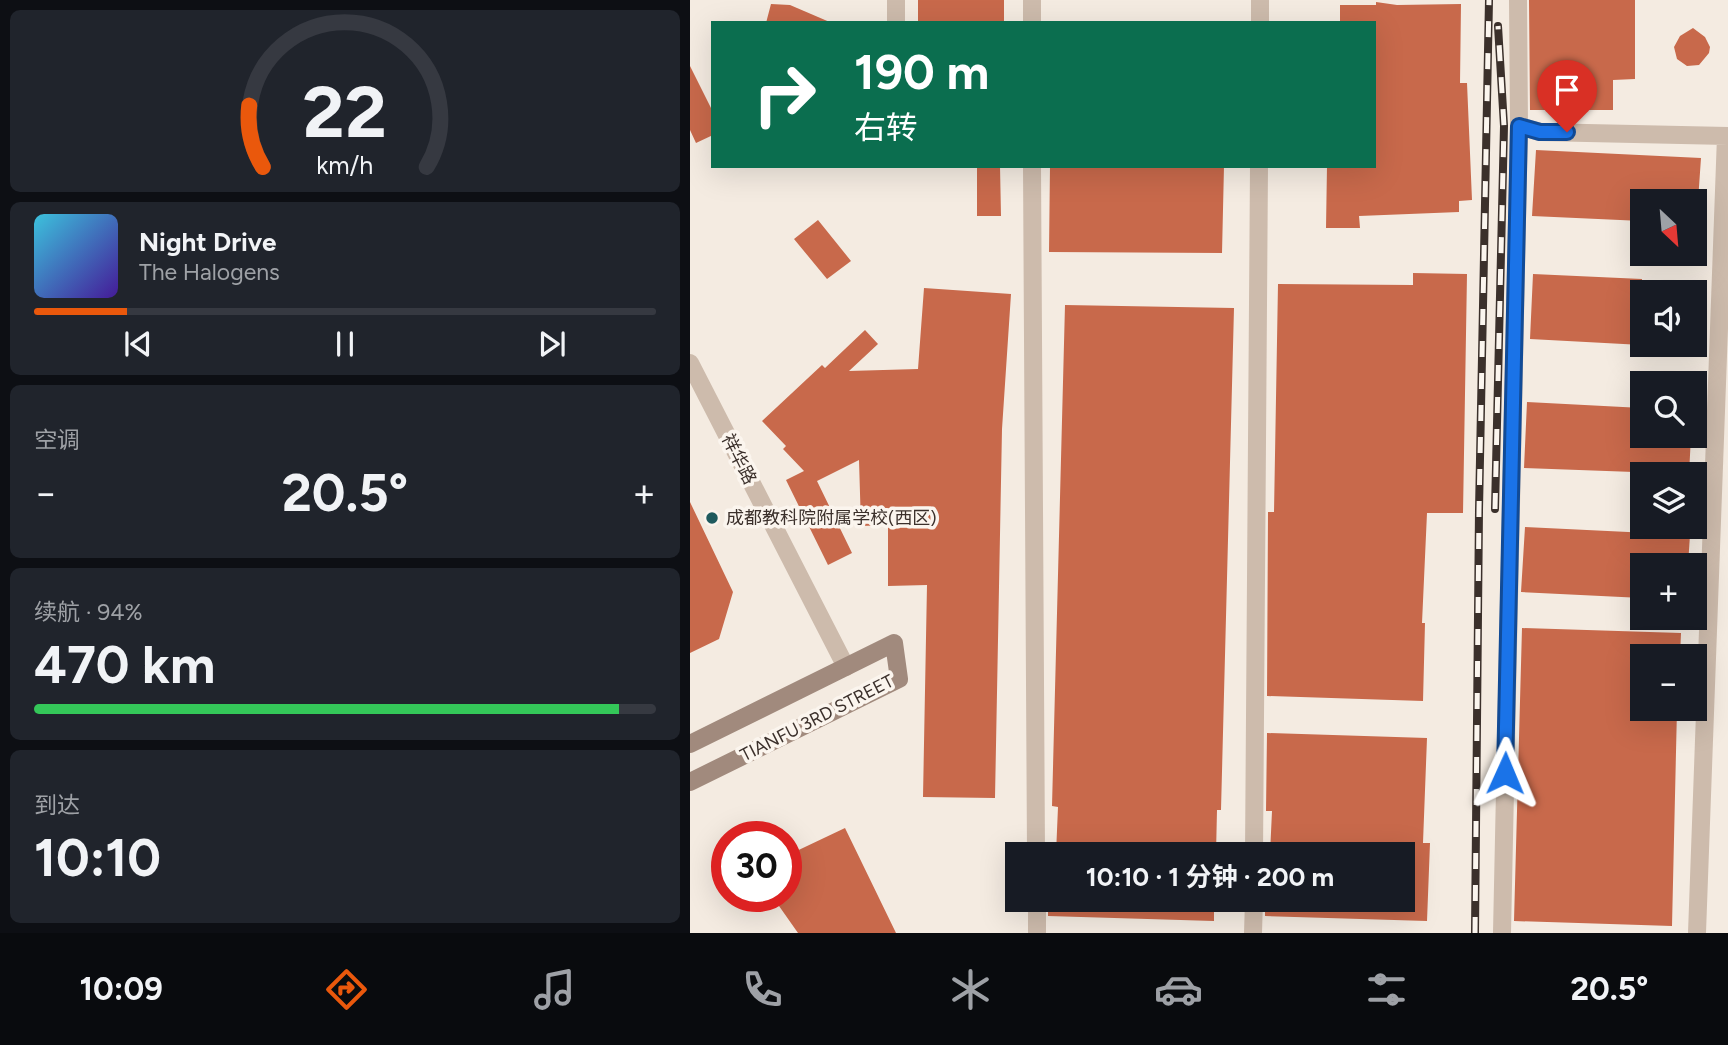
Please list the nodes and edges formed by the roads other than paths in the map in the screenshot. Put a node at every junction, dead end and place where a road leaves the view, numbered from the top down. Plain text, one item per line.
1 (896, 0) edge
2 (1032, 0) edge
3 (1260, 0) edge
4 (1518, 0) edge
5 (896, 21) edge
6 (1032, 21) edge
7 (1260, 21) edge
8 (1519, 126) junction
9 (1727, 136) edge
10 (1032, 168) edge
11 (1259, 168) edge
12 (690, 363) edge
13 (846, 667) junction
14 (690, 744) edge
15 (690, 782) edge
16 (1036, 842) edge
17 (1254, 842) edge
18 (1036, 912) edge
19 (1254, 912) edge
20 (1037, 933) edge
21 (1253, 933) edge
22 (1502, 933) edge
23 (1697, 933) edge

1 - 5 street
2 - 6 street
3 - 7 street
4 - 8 street
8 - 9 street
8 - 22 street
9 - 23 street
10 - 16 street
11 - 17 street
12 - 13 street, 祥华路
13 - 14 street, TIANFU 3RD STREET
13 - 15 street, TIANFU 3RD STREET
18 - 20 street
19 - 21 street

